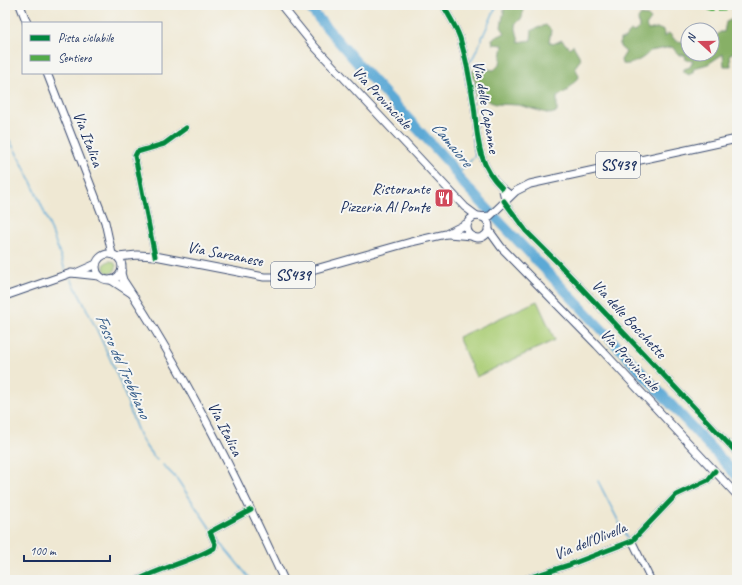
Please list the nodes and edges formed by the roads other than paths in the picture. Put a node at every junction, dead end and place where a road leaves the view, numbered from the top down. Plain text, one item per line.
1 (20, 5) edge
2 (281, 5) edge
3 (443, 5) edge
4 (27, 22) edge
5 (47, 74) edge
6 (186, 128) dead end
7 (737, 139) edge
8 (506, 200) junction
9 (465, 207) junction
10 (102, 216) junction
11 (490, 216) junction
12 (479, 217) junction
13 (468, 222) junction
14 (488, 226) junction
15 (446, 234) junction
16 (475, 237) junction
17 (501, 247) junction
18 (102, 255) junction
19 (115, 255) junction
20 (137, 255) junction
21 (155, 256) junction
22 (96, 264) junction
23 (121, 271) junction
24 (77, 272) junction
25 (99, 276) junction
26 (111, 280) junction
27 (133, 294) junction
28 (5, 296) edge
29 (737, 453) edge
30 (715, 471) junction
31 (737, 494) edge
32 (251, 510) junction
33 (632, 541) junction
34 (138, 580) edge
35 (284, 580) edge
36 (522, 580) edge
37 (651, 580) edge

1 - 4 main road
2 - 9 main road, Via Provinciale
3 - 8 street, Via delle Capanne
5 - 10 main road, Via Italica
6 - 21 street
7 - 8 main road, SS439
8 - 11 main road, SS439
8 - 29 street, Via delle Bocchette
9 - 12 main road, Via Provinciale
9 - 13 main road, Via Provinciale
10 - 18 main road, Via Italica
10 - 19 main road, Via Italica
11 - 12 main road
11 - 14 main road
12 - 13 main road
12 - 14 main road
13 - 15 main road, Via Sarzanese / SS439
13 - 16 main road
14 - 16 main road
14 - 17 main road, Via Provinciale
15 - 16 main road, Via Sarzanese
15 - 21 main road, Via Sarzanese / SS439
16 - 17 main road, Via Provinciale
17 - 30 main road, Via Provinciale
18 - 19 main road, SS439
18 - 22 main road
19 - 20 main road, SS439
19 - 23 main road
20 - 21 main road, Via Sarzanese / SS439
20 - 23 main road
22 - 24 main road
22 - 25 main road
23 - 26 main road
23 - 27 main road, Via Italica
24 - 25 main road
24 - 28 main road
25 - 26 main road
26 - 27 main road, Via Italica
27 - 32 main road, Via Italica
30 - 31 main road, Via Provinciale
30 - 33 street, Via dell'Olivella
32 - 34 street
32 - 35 main road, Via Italica
33 - 36 street, Via dell'Olivella
33 - 37 street

